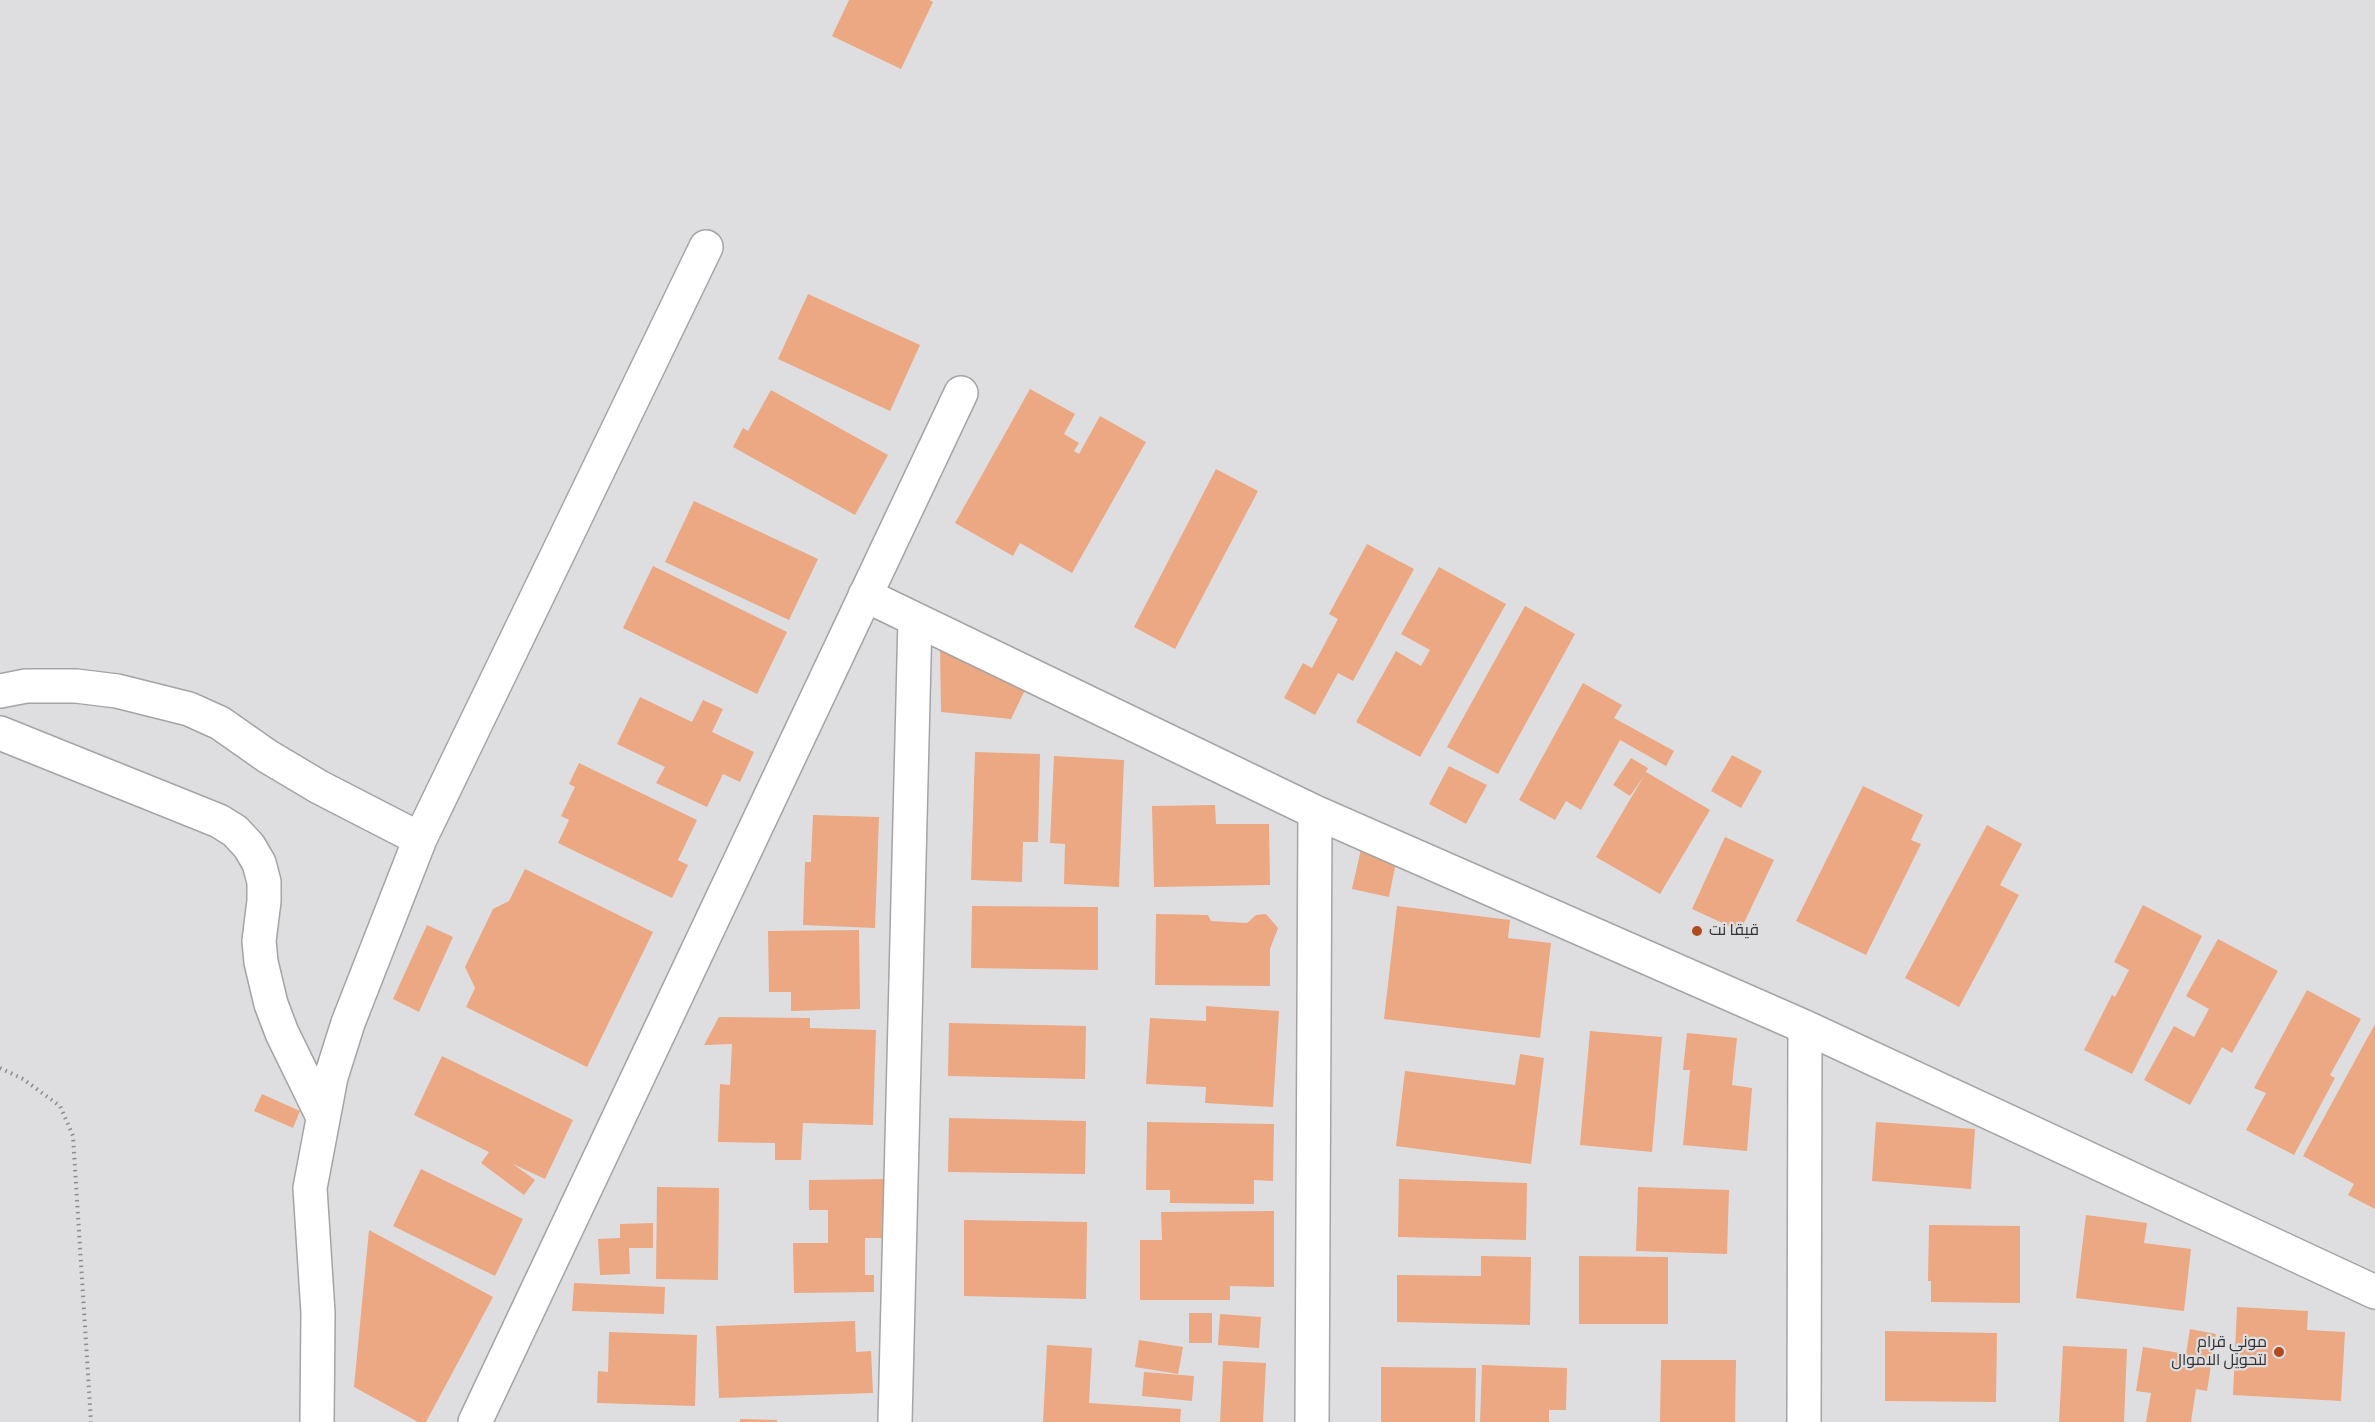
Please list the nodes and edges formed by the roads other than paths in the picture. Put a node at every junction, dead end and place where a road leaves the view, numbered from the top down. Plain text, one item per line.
1 (706, 247) dead end
2 (961, 393) dead end
3 (865, 595) junction
4 (915, 619) junction
5 (0, 692) edge
6 (0, 733) edge
7 (1315, 812) junction
8 (420, 839) junction
9 (1805, 1028) junction
10 (323, 1118) junction
11 (2375, 1292) edge
12 (317, 1422) edge
13 (475, 1422) edge
14 (895, 1422) edge
15 (1312, 1422) edge
16 (1804, 1422) edge

1 - 8 street
2 - 3 street
3 - 4 street
3 - 13 street
4 - 7 street
4 - 14 street
5 - 8 street
6 - 10 street
7 - 9 street
7 - 15 street
8 - 10 street
9 - 11 street
9 - 16 street
10 - 12 street

